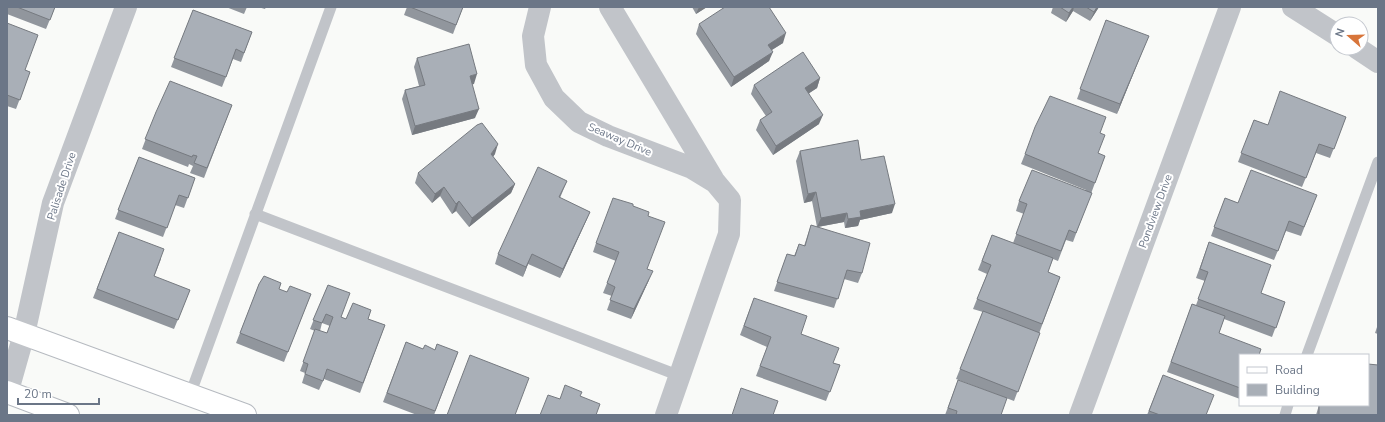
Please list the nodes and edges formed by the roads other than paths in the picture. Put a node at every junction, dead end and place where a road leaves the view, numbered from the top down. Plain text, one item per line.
1 (126, 7) edge
2 (331, 7) edge
3 (540, 7) edge
4 (610, 7) edge
5 (1230, 7) edge
6 (1293, 7) edge
7 (1329, 30) edge
8 (1369, 56) edge
9 (1378, 62) edge
10 (1378, 162) edge
11 (715, 182) junction
12 (255, 214) junction
13 (15, 331) edge
14 (1307, 354) edge
15 (680, 376) junction
16 (7, 393) edge
17 (190, 395) junction
18 (68, 415) edge
19 (245, 415) edge
20 (666, 415) edge
21 (1080, 415) edge

1 - 13 street, Palisade Drive
2 - 12 lane
3 - 11 street, Seaway Drive
4 - 11 street, Seaway Drive
5 - 21 street, Pondview Drive
6 - 7 street
8 - 9 street
10 - 14 lane
11 - 15 street, Seaway Drive
12 - 15 lane
12 - 17 lane
13 - 16 street, Palisade Drive
13 - 17 main road
15 - 20 street, Seaway Drive
16 - 18 main road
17 - 19 main road

